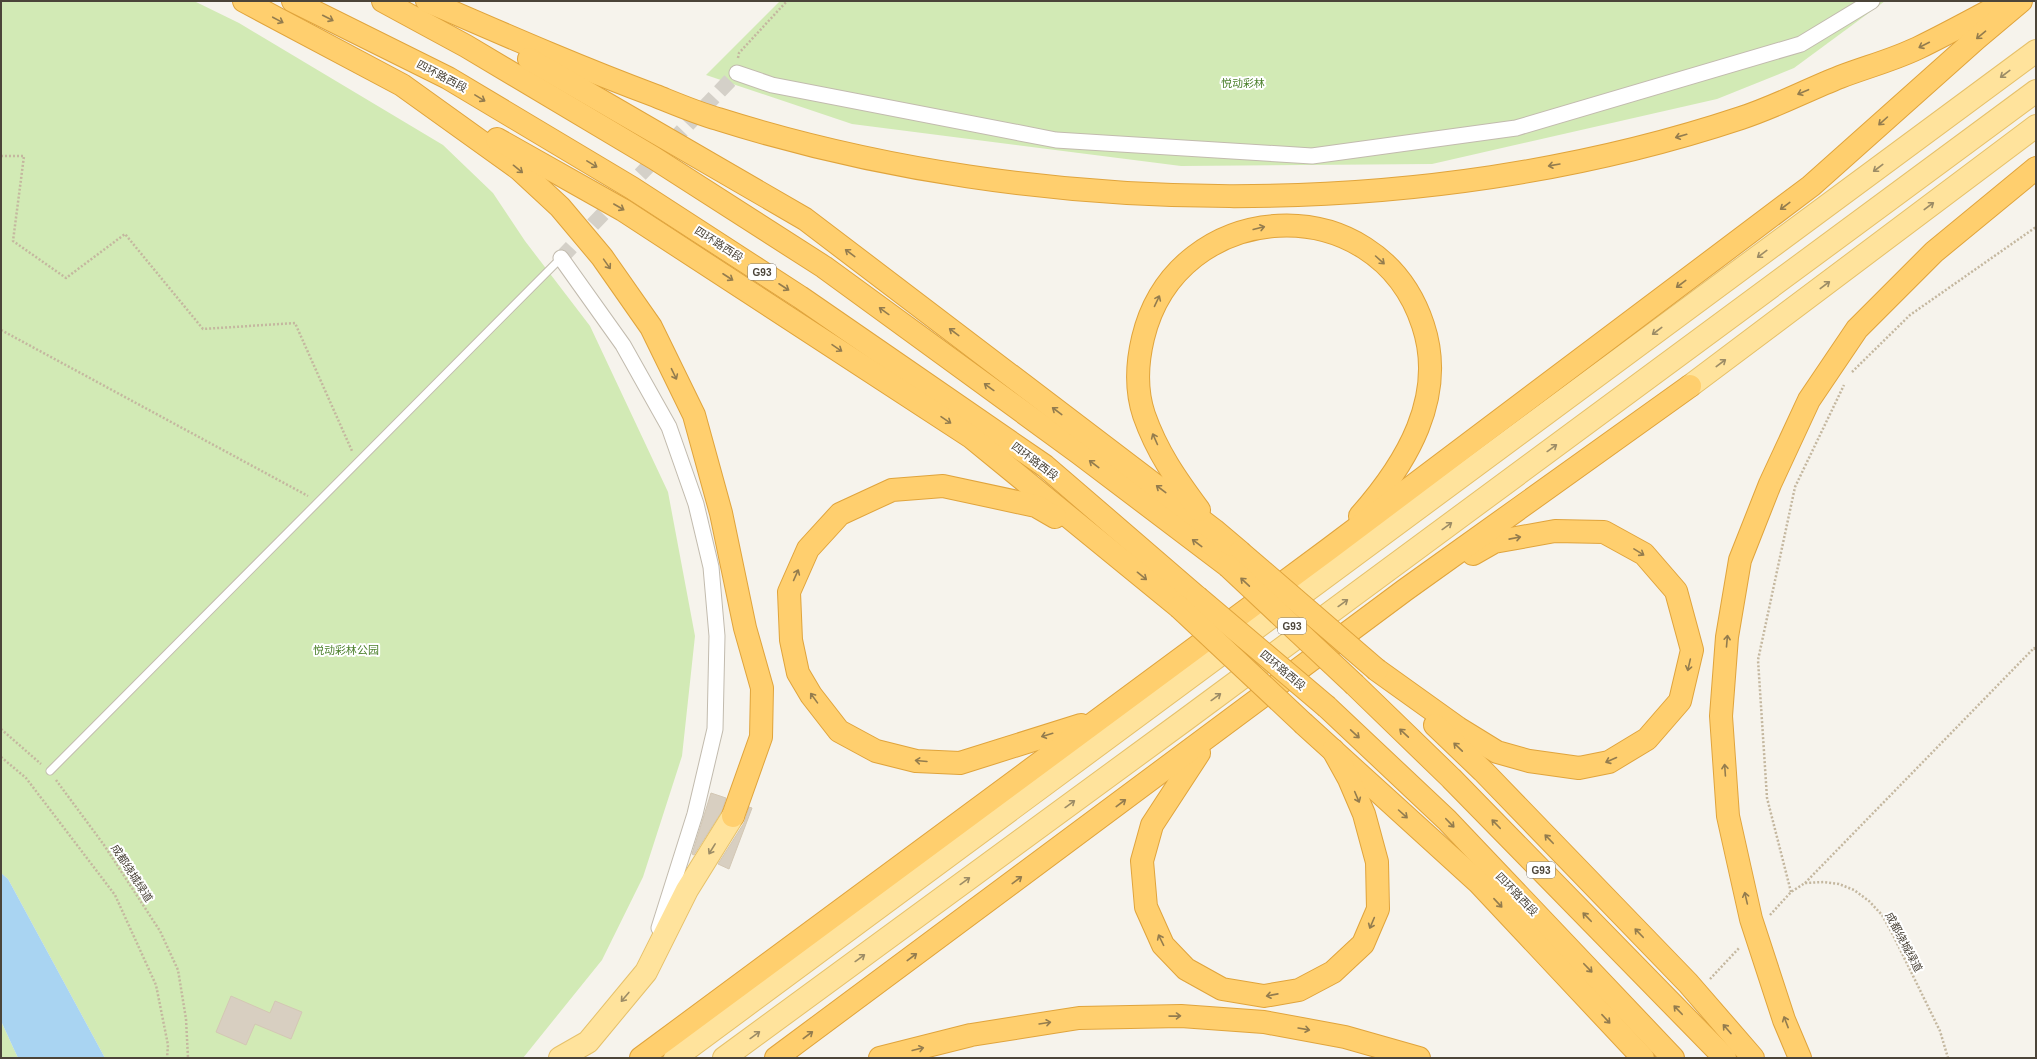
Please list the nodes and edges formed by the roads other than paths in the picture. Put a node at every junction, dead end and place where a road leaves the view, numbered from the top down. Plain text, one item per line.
1 (244, 1) edge
2 (293, 1) edge
3 (383, 1) edge
4 (426, 1) edge
5 (1872, 1) edge
6 (2008, 1) edge
7 (2021, 1) edge
8 (2036, 51) edge
9 (737, 73) road end
10 (402, 85) junction
11 (2036, 90) edge
12 (2036, 126) edge
13 (2036, 168) edge
14 (561, 258) joint
15 (1690, 386) joint
16 (1214, 530) junction
17 (1329, 549) junction
18 (1112, 552) junction
19 (1234, 559) junction
20 (1405, 590) junction
21 (1188, 602) junction
22 (1377, 670) junction
23 (1097, 720) junction
24 (1212, 735) junction
25 (1333, 750) junction
26 (50, 771) road end
27 (733, 816) joint
28 (646, 972) junction
29 (560, 1058) edge
30 (641, 1058) edge
31 (675, 1058) edge
32 (724, 1058) edge
33 (776, 1058) edge
34 (880, 1058) edge
35 (1419, 1058) edge
36 (1643, 1058) edge
37 (1673, 1058) edge
38 (1725, 1058) edge
39 (1753, 1058) edge
40 (1800, 1058) edge

1 -> 10 highway
2 -> 21 highway, 四环路西段 / G93
19 -> 3 highway, G93
6 -> 4 highway
16 -> 4 highway
5 - 9 street
7 -> 17 highway
8 -> 31 main road
10 -> 18 highway
10 -> 27 highway
32 -> 11 main road
15 -> 12 main road
40 -> 13 highway
14 - 26 lane
14 - 28 street
15 - 20 highway
16 -> 17 highway
16 - 19 highway
17 - 23 highway
18 -> 21 highway
23 -> 18 highway
19 - 22 highway, bridge
38 -> 19 highway, G93, bridge
20 -> 22 highway
20 - 24 highway
21 - 25 highway, bridge
21 -> 37 highway, 四环路西段 / G93, bridge
39 -> 22 highway
23 - 30 highway
25 -> 24 highway
33 -> 24 highway
25 -> 36 highway
27 -> 28 main road
28 -> 29 main road
34 -> 35 highway

